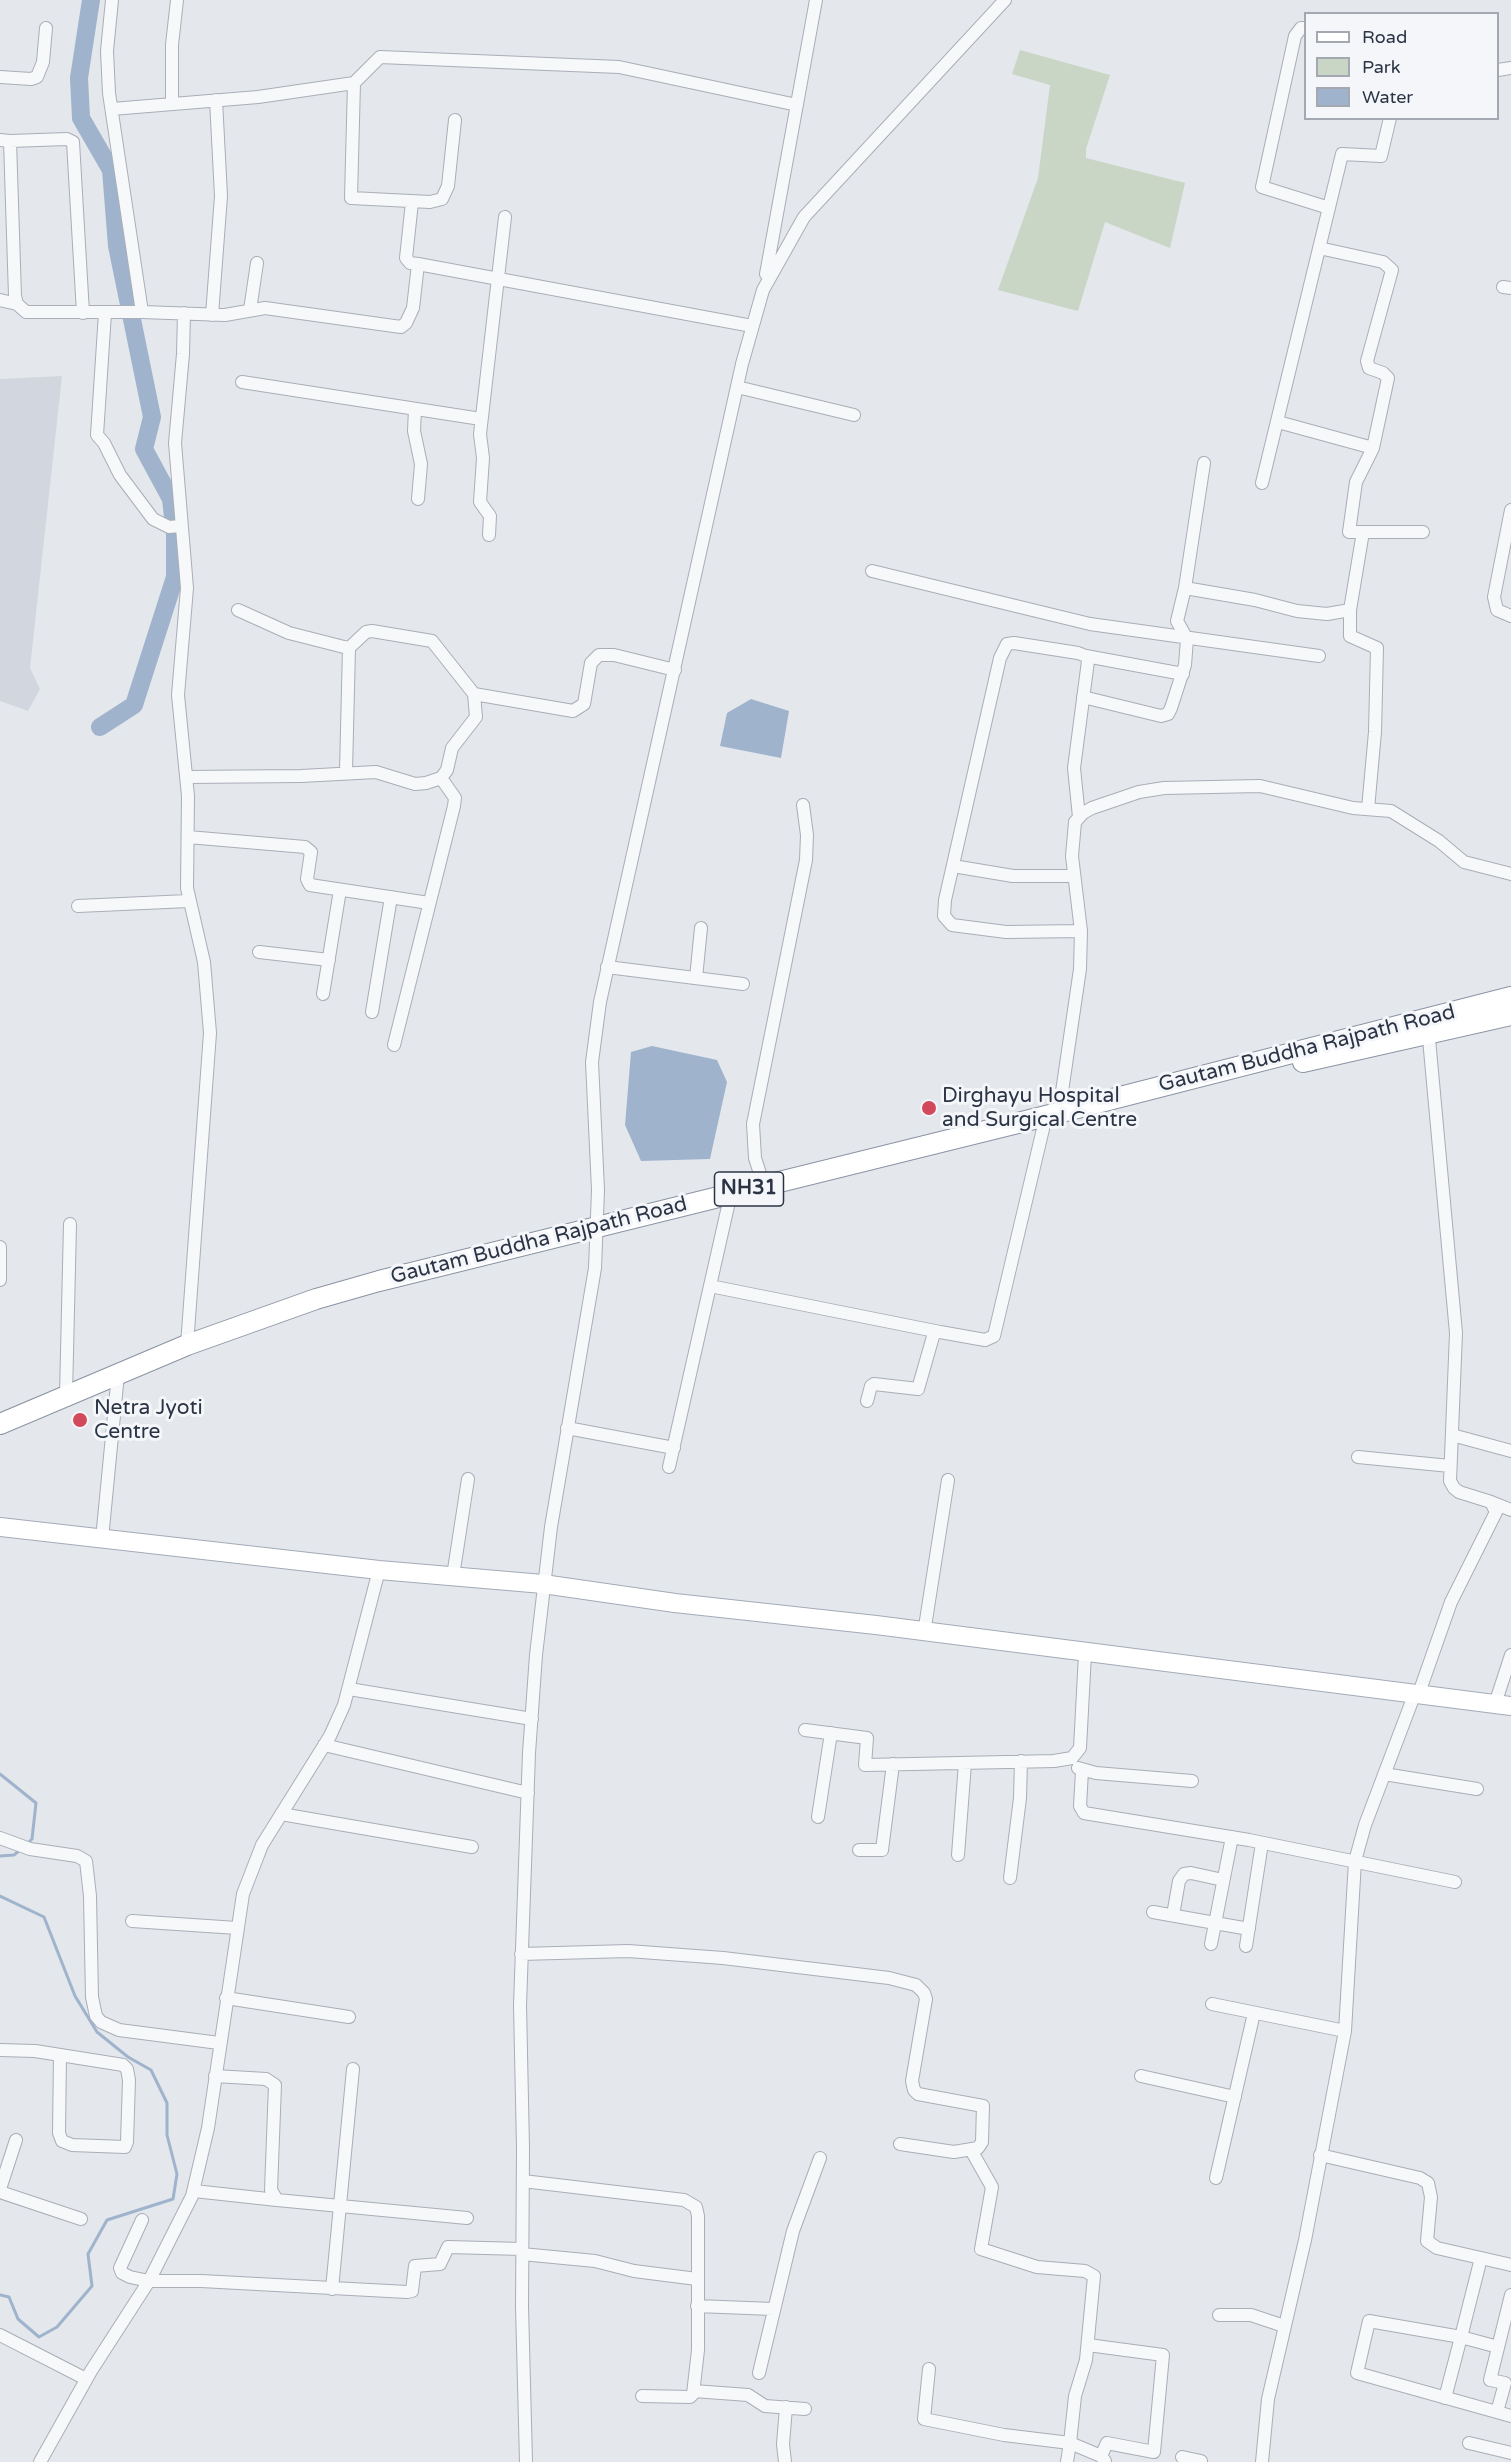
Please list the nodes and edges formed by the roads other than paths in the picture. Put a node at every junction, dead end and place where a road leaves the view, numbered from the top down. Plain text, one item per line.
1 (112, 0) edge
2 (177, 0) edge
3 (816, 0) edge
4 (1005, 0) edge
5 (46, 28) dead end
6 (1304, 28) edge
7 (0, 77) edge
8 (354, 83) junction
9 (216, 100) junction
10 (172, 104) junction
11 (797, 105) junction
12 (112, 109) junction
13 (455, 120) dead end
14 (1390, 120) edge
15 (5, 140) edge
16 (6, 195) edge
17 (412, 202) junction
18 (1329, 208) junction
19 (505, 217) dead end
20 (1319, 248) junction
21 (257, 262) dead end
22 (418, 264) junction
23 (498, 278) junction
24 (763, 290) junction
25 (0, 300) edge
26 (17, 304) junction
27 (250, 310) junction
28 (140, 312) junction
29 (83, 313) junction
30 (105, 313) junction
31 (184, 313) junction
32 (212, 315) junction
33 (752, 326) junction
34 (242, 382) dead end
35 (737, 387) junction
36 (415, 409) junction
37 (854, 416) dead end
38 (481, 419) junction
39 (1278, 422) junction
40 (1373, 448) junction
41 (1204, 463) dead end
42 (1262, 483) dead end
43 (418, 499) dead end
44 (1511, 510) edge
45 (175, 526) junction
46 (1363, 532) junction
47 (1423, 532) dead end
48 (489, 535) dead end
49 (872, 571) dead end
50 (1185, 588) junction
51 (238, 610) dead end
52 (1350, 610) junction
53 (1511, 616) edge
54 (1187, 639) junction
55 (349, 648) junction
56 (1086, 656) junction
57 (1318, 656) dead end
58 (675, 670) junction
59 (1183, 674) junction
60 (474, 693) junction
61 (1083, 697) junction
62 (346, 771) junction
63 (186, 777) junction
64 (441, 778) junction
65 (803, 806) dead end
66 (1368, 809) junction
67 (1079, 817) junction
68 (188, 837) junction
69 (953, 866) junction
70 (1510, 871) edge
71 (1074, 876) junction
72 (340, 890) junction
73 (391, 897) junction
74 (188, 901) junction
75 (429, 903) junction
76 (78, 906) dead end
77 (701, 928) dead end
78 (1081, 932) junction
79 (259, 952) dead end
80 (329, 960) junction
81 (607, 967) junction
82 (696, 978) junction
83 (742, 984) dead end
84 (323, 994) dead end
85 (1511, 997) edge
86 (372, 1012) dead end
87 (1511, 1015) edge
88 (1428, 1026) junction
89 (394, 1045) dead end
90 (1059, 1112) junction
91 (1043, 1129) junction
92 (764, 1186) junction
93 (730, 1200) junction
94 (70, 1224) dead end
95 (598, 1230) junction
96 (0, 1248) edge
97 (0, 1280) edge
98 (710, 1286) junction
99 (940, 1332) junction
100 (188, 1345) junction
101 (118, 1379) junction
102 (66, 1395) junction
103 (867, 1401) dead end
104 (0, 1424) edge
105 (567, 1428) junction
106 (0, 1434) edge
107 (1452, 1435) junction
108 (674, 1448) junction
109 (1511, 1451) edge
110 (1358, 1457) dead end
111 (1450, 1466) junction
112 (669, 1467) dead end
113 (468, 1479) dead end
114 (948, 1480) dead end
115 (1491, 1502) junction
116 (1511, 1510) edge
117 (0, 1527) edge
118 (102, 1539) junction
119 (379, 1570) junction
120 (453, 1576) junction
121 (543, 1584) junction
122 (924, 1633) junction
123 (1085, 1654) junction
124 (1511, 1655) edge
125 (349, 1689) junction
126 (1417, 1693) junction
127 (1503, 1705) edge
128 (532, 1719) junction
129 (805, 1730) dead end
130 (831, 1733) junction
131 (324, 1745) junction
132 (1077, 1755) junction
133 (1021, 1761) junction
134 (965, 1762) junction
135 (893, 1764) junction
136 (1082, 1771) junction
137 (1384, 1774) junction
138 (1192, 1781) dead end
139 (1477, 1789) dead end
140 (528, 1793) junction
141 (281, 1814) junction
142 (818, 1817) dead end
143 (0, 1838) edge
144 (1232, 1838) junction
145 (1262, 1843) junction
146 (472, 1847) dead end
147 (859, 1850) dead end
148 (958, 1855) dead end
149 (1355, 1861) junction
150 (1010, 1878) dead end
151 (1223, 1880) junction
152 (1455, 1882) dead end
153 (1153, 1912) dead end
154 (1173, 1915) junction
155 (132, 1921) dead end
156 (1216, 1921) junction
157 (237, 1928) junction
158 (1249, 1929) junction
159 (1211, 1944) dead end
160 (1246, 1946) dead end
161 (521, 1954) junction
162 (226, 1998) junction
163 (1212, 2004) dead end
164 (1254, 2013) junction
165 (350, 2017) dead end
166 (1345, 2031) junction
167 (219, 2043) junction
168 (0, 2050) edge
169 (60, 2055) junction
170 (353, 2069) dead end
171 (215, 2076) junction
172 (1141, 2076) dead end
173 (1235, 2097) junction
174 (16, 2140) dead end
175 (900, 2144) dead end
176 (971, 2150) junction
177 (1320, 2155) junction
178 (820, 2157) dead end
179 (1216, 2178) dead end
180 (523, 2181) junction
181 (0, 2191) edge
182 (194, 2191) junction
183 (276, 2200) junction
184 (340, 2206) junction
185 (467, 2218) dead end
186 (81, 2219) dead end
187 (142, 2220) dead end
188 (522, 2252) junction
189 (1481, 2258) junction
190 (1511, 2265) edge
191 (697, 2279) junction
192 (149, 2281) junction
193 (332, 2289) junction
194 (1511, 2295) edge
195 (697, 2306) junction
196 (773, 2309) junction
197 (1219, 2315) dead end
198 (1284, 2326) junction
199 (0, 2335) edge
200 (1461, 2337) junction
201 (1088, 2345) junction
202 (1498, 2347) junction
203 (930, 2369) dead end
204 (759, 2373) dead end
205 (86, 2379) junction
206 (694, 2391) junction
207 (642, 2396) dead end
208 (1445, 2398) junction
209 (786, 2407) junction
210 (805, 2409) dead end
211 (1497, 2412) junction
212 (1511, 2416) edge
213 (1070, 2443) junction
214 (1468, 2443) dead end
215 (1511, 2453) edge
216 (1182, 2457) dead end
217 (1103, 2459) edge
218 (40, 2462) edge
219 (526, 2462) edge
220 (785, 2462) edge
221 (1067, 2462) edge
222 (1204, 2462) edge
223 (1262, 2462) edge

1 - 12 street
2 - 10 street
3 - 11 street
4 - 24 street
5 - 7 street
6 - 18 street
8 - 9 street
8 - 11 street
8 - 17 street
9 - 10 street
9 - 32 street
10 - 12 street
11 - 24 street
12 - 28 street
13 - 17 street
14 - 18 street
15 - 16 street
15 - 29 street
16 - 26 street
17 - 22 street
18 - 20 street
19 - 23 street
20 - 39 street
20 - 40 street
21 - 27 street
22 - 23 street
22 - 27 street
23 - 33 street
23 - 38 street
24 - 33 street
25 - 26 street
26 - 29 street
27 - 32 street
28 - 30 street
28 - 31 street
29 - 30 street
30 - 45 street
31 - 32 street
31 - 45 street
33 - 35 street
34 - 36 street
35 - 37 street
35 - 58 street
36 - 38 street
36 - 43 street
38 - 48 street
39 - 40 street
39 - 42 street
40 - 46 street
41 - 50 street
44 - 53 street
45 - 63 street
46 - 47 street
46 - 52 street
49 - 54 street
50 - 52 street
50 - 54 street
51 - 55 street
52 - 66 street
54 - 57 street
54 - 59 street
55 - 60 street
55 - 62 street
56 - 59 street
56 - 61 street
56 - 69 street
58 - 60 street
58 - 81 street
59 - 61 street
60 - 64 street
61 - 67 street
62 - 63 street
62 - 64 street
63 - 68 street
64 - 75 street
65 - 92 street
66 - 67 street
66 - 70 street
67 - 71 street
68 - 72 street
68 - 74 street
69 - 71 street
69 - 78 street
71 - 78 street
72 - 73 street
72 - 80 street
73 - 75 street
73 - 86 street
74 - 76 street
74 - 100 street
75 - 89 street
77 - 82 street
78 - 90 street
79 - 80 street
80 - 84 street
81 - 82 street
81 - 95 street
82 - 83 street
85 - 88 highway, Gautam Buddha Rajpath Road / NH31
87 - 88 highway, NH31
88 - 90 highway, Gautam Buddha Rajpath Road / NH31
88 - 91 highway, NH31
88 - 107 street
90 - 92 highway, Gautam Buddha Rajpath Road / NH31
91 - 93 highway, NH31
91 - 99 street
92 - 93 highway, Gautam Buddha Rajpath Road / NH31
93 - 95 highway, Gautam Buddha Rajpath Road / NH31
93 - 98 street
94 - 102 street
95 - 100 highway, Gautam Buddha Rajpath Road / NH31
95 - 101 highway, NH31
95 - 105 street
96 - 97 street
98 - 99 street
98 - 108 street
99 - 103 street
100 - 101 highway, Gautam Buddha Rajpath Road / NH31
101 - 102 highway, Gautam Buddha Rajpath Road / NH31
101 - 106 highway, NH31
101 - 118 street
102 - 104 highway, Gautam Buddha Rajpath Road / NH31
105 - 108 street
105 - 121 street
107 - 109 street
107 - 111 street
108 - 112 street
110 - 111 street
111 - 115 street
113 - 120 street
114 - 122 street
115 - 116 street
115 - 126 street
117 - 118 main road
118 - 119 main road
119 - 120 main road
119 - 125 street
120 - 121 main road
121 - 122 main road
121 - 128 street
122 - 123 main road
123 - 126 main road
123 - 132 street
124 - 127 street
125 - 128 street
125 - 131 street
126 - 127 main road
126 - 137 street
128 - 140 street
129 - 130 street
130 - 135 street
130 - 142 street
131 - 140 street
131 - 141 street
132 - 133 street
132 - 136 street
133 - 134 street
133 - 150 street
134 - 135 street
134 - 148 street
135 - 147 street
136 - 138 street
136 - 144 street
137 - 139 street
137 - 149 street
140 - 161 street
141 - 146 street
141 - 157 street
143 - 167 street
144 - 145 street
144 - 151 street
145 - 149 street
145 - 158 street
149 - 152 street
149 - 166 street
151 - 154 street
151 - 156 street
153 - 154 street
154 - 156 street
155 - 157 street
156 - 158 street
156 - 159 street
157 - 162 street
158 - 160 street
161 - 176 street
161 - 180 street
162 - 165 street
162 - 167 street
163 - 164 street
164 - 166 street
164 - 173 street
166 - 177 street
167 - 171 street
168 - 169 street
169 - 169 street
170 - 184 street
171 - 182 street
171 - 183 street
172 - 173 street
173 - 179 street
174 - 181 street
175 - 176 street
176 - 201 street
177 - 189 street
177 - 198 street
178 - 196 street
180 - 188 street
180 - 191 street
181 - 186 street
182 - 183 street
182 - 192 street
183 - 184 street
184 - 185 street
184 - 193 street
187 - 192 street
188 - 191 street
188 - 193 street
188 - 219 street
189 - 190 street
189 - 200 street
191 - 195 street
192 - 193 street
192 - 205 street
194 - 202 street
195 - 196 street
195 - 206 street
196 - 204 street
197 - 198 street
198 - 223 street
199 - 205 street
200 - 202 street
200 - 208 street
200 - 208 street
201 - 213 street
201 - 217 street
202 - 211 street
203 - 213 street
205 - 218 street
206 - 207 street
206 - 209 street
208 - 211 street
209 - 210 street
209 - 220 street
211 - 212 street
213 - 217 street
213 - 221 street
214 - 215 street
216 - 222 street

